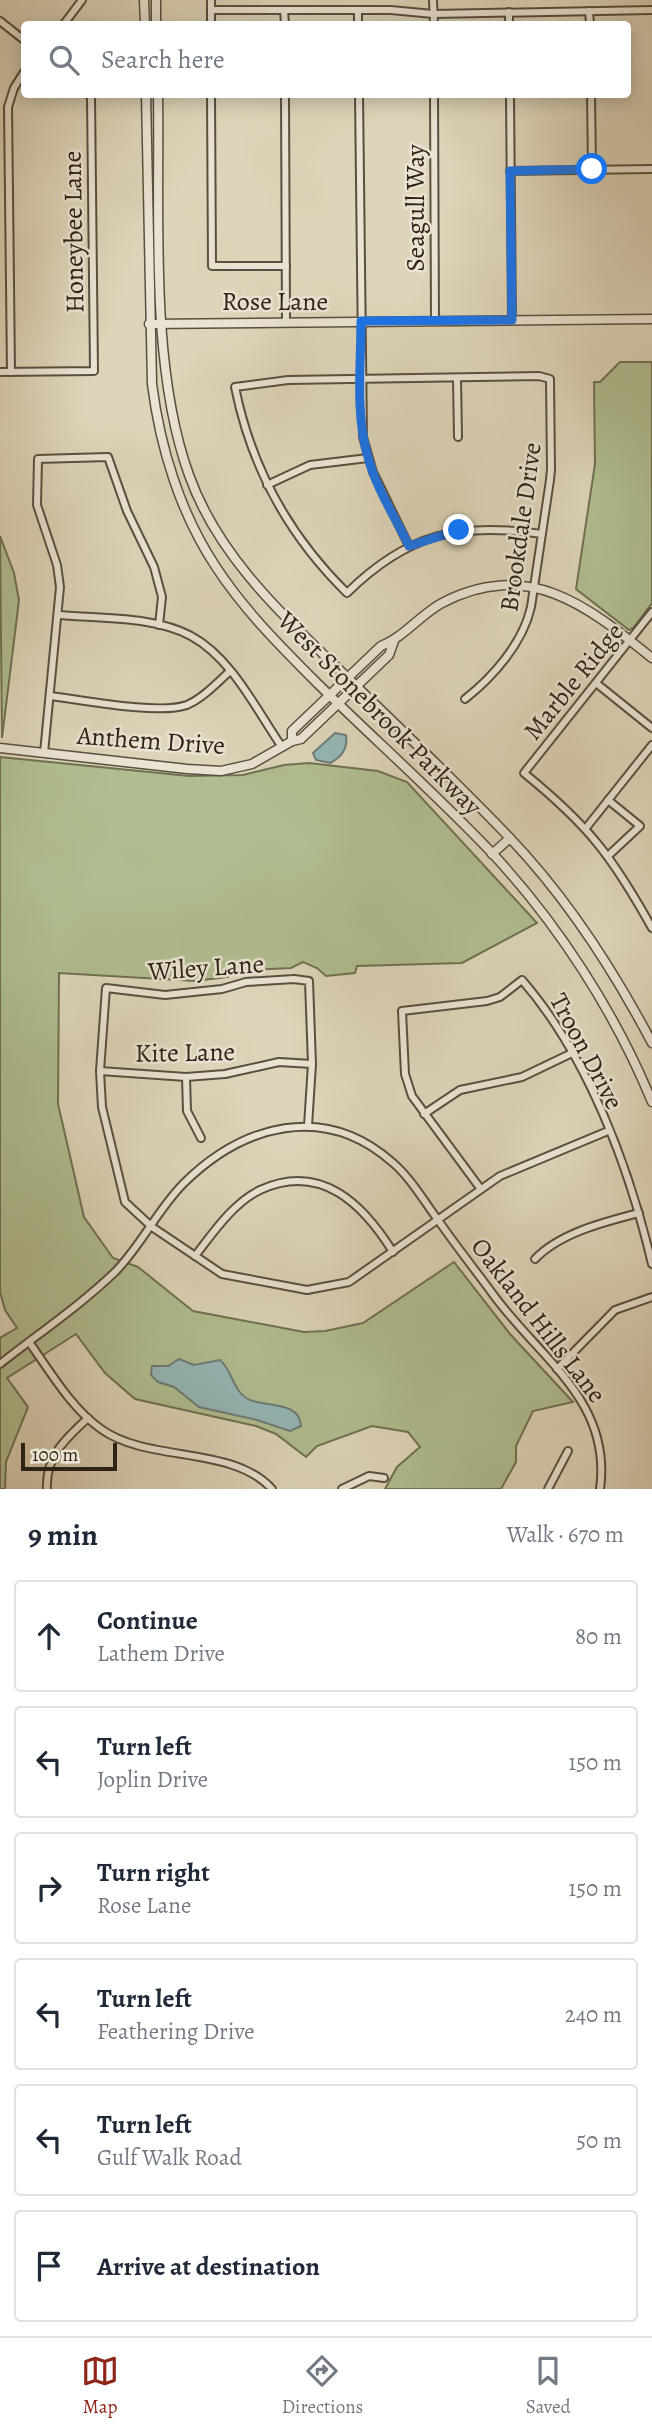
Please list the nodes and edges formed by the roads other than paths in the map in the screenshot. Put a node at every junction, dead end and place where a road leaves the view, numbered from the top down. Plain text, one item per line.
1 (82, 0) edge
2 (144, 0) edge
3 (156, 0) edge
4 (211, 0) edge
5 (433, 0) edge
6 (211, 10) junction
7 (285, 10) junction
8 (358, 10) junction
9 (652, 10) edge
10 (589, 11) junction
11 (509, 12) junction
12 (433, 14) junction
13 (66, 21) edge
14 (145, 21) edge
15 (156, 21) edge
16 (211, 21) edge
17 (285, 21) edge
18 (358, 21) edge
19 (433, 21) edge
20 (509, 21) edge
21 (590, 21) edge
22 (0, 22) edge
23 (21, 38) edge
24 (21, 76) edge
25 (91, 98) edge
26 (146, 98) edge
27 (158, 98) edge
28 (211, 98) edge
29 (285, 98) edge
30 (359, 98) edge
31 (434, 98) edge
32 (510, 98) edge
33 (591, 98) edge
34 (592, 169) junction
35 (652, 169) edge
36 (510, 171) junction
37 (286, 265) junction
38 (652, 319) edge
39 (512, 320) junction
40 (361, 321) junction
41 (435, 321) junction
42 (286, 322) junction
43 (162, 323) junction
44 (149, 324) junction
45 (0, 372) edge
46 (11, 372) junction
47 (457, 378) junction
48 (361, 379) junction
49 (458, 437) dead end
50 (368, 458) junction
51 (267, 485) junction
52 (542, 534) junction
53 (409, 546) junction
54 (534, 588) junction
55 (652, 612) edge
56 (60, 615) junction
57 (159, 625) junction
58 (630, 640) junction
59 (394, 641) junction
60 (652, 658) edge
61 (230, 671) junction
62 (348, 678) junction
63 (596, 683) junction
64 (357, 686) junction
65 (330, 695) junction
66 (50, 696) junction
67 (465, 699) dead end
68 (338, 704) junction
69 (652, 727) edge
70 (292, 741) junction
71 (652, 745) edge
72 (282, 747) junction
73 (0, 748) edge
74 (44, 752) junction
75 (608, 800) junction
76 (586, 828) junction
77 (510, 838) junction
78 (492, 854) junction
79 (608, 855) junction
80 (651, 925) edge
81 (652, 1043) edge
82 (572, 1053) junction
83 (312, 1063) junction
84 (100, 1071) junction
85 (186, 1077) junction
86 (652, 1101) edge
87 (425, 1114) junction
88 (308, 1126) junction
89 (608, 1130) junction
90 (201, 1138) dead end
91 (480, 1188) junction
92 (639, 1213) junction
93 (438, 1220) junction
94 (152, 1227) junction
95 (393, 1252) junction
96 (195, 1256) junction
97 (535, 1259) dead end
98 (652, 1264) edge
99 (652, 1297) edge
100 (29, 1342) junction
101 (0, 1364) edge
102 (557, 1368) junction
103 (88, 1418) junction
104 (568, 1451) dead end
105 (384, 1478) dead end
106 (47, 1489) edge
107 (272, 1489) edge
108 (342, 1489) edge
109 (548, 1489) edge
110 (600, 1489) edge

1 - 13 street
2 - 14 street
3 - 15 street
4 - 6 street
5 - 12 street
6 - 7 street
6 - 16 street
7 - 8 street
7 - 17 street
8 - 12 street
8 - 18 street
9 - 10 street
10 - 11 street
10 - 21 street
11 - 12 street
11 - 20 street
12 - 19 street
22 - 23 street
24 - 46 street
25 - 46 street, Honeybee Lane
26 - 44 street, West Stonebrook Parkway
27 - 43 street, West Stonebrook Parkway
28 - 37 street
29 - 37 street
30 - 40 street
31 - 41 street, Seagull Way
32 - 36 street
33 - 34 street
34 - 35 street
34 - 36 street
36 - 39 street
37 - 42 street
38 - 39 street, Rose Lane
39 - 41 street, Rose Lane
40 - 41 street, Rose Lane
40 - 42 street, Rose Lane
40 - 48 street
42 - 43 street, Rose Lane
43 - 44 street, Rose Lane
43 - 62 street, West Stonebrook Parkway
44 - 65 street, West Stonebrook Parkway
45 - 46 street
47 - 48 street
47 - 49 street
47 - 52 street, Brookdale Drive
48 - 50 street
48 - 51 street
50 - 51 street
50 - 53 street
51 - 53 street
52 - 53 street
52 - 54 street, Brookdale Drive
54 - 58 street, Anthem Drive
54 - 59 street, Anthem Drive
54 - 67 street, Brookdale Drive
55 - 58 street, Marble Ridge
56 - 57 street
56 - 57 street
56 - 66 street
57 - 61 street
58 - 60 street, Anthem Drive
58 - 63 street, Marble Ridge
59 - 62 street, Anthem Drive
59 - 64 street, Anthem Drive
61 - 66 street
61 - 72 street
62 - 64 street, West Stonebrook Parkway
62 - 65 street, Anthem Drive
63 - 69 street
63 - 76 street, Marble Ridge
64 - 68 street, Anthem Drive
64 - 77 street, West Stonebrook Parkway
65 - 68 street, West Stonebrook Parkway
65 - 70 street, Anthem Drive
66 - 74 street
68 - 70 street, Anthem Drive
68 - 78 street, West Stonebrook Parkway
70 - 72 street, Anthem Drive
71 - 75 street
72 - 74 street, Anthem Drive
73 - 74 street, Anthem Drive
75 - 76 street
75 - 79 street
76 - 79 street
77 - 78 street
77 - 81 street, West Stonebrook Parkway
78 - 86 street, West Stonebrook Parkway
79 - 80 street
82 - 87 street
82 - 87 street, Troon Drive
82 - 89 street, Troon Drive
83 - 84 street, Wiley Lane
83 - 85 street, Kite Lane
83 - 88 street
84 - 85 street, Kite Lane
84 - 94 street
85 - 90 street
87 - 91 street
88 - 93 street, Oakland Hills Lane
88 - 94 street, Oakland Hills Lane
89 - 91 street
89 - 92 street, Troon Drive
91 - 93 street
92 - 97 street
92 - 98 street, Troon Drive
93 - 95 street
93 - 102 street, Oakland Hills Lane
94 - 96 street
94 - 100 street, Oakland Hills Lane
95 - 96 street
95 - 96 street
99 - 102 street
100 - 101 street, Oakland Hills Lane
100 - 103 street
102 - 110 street, Oakland Hills Lane
103 - 106 street
103 - 107 street
104 - 109 street
105 - 108 street

